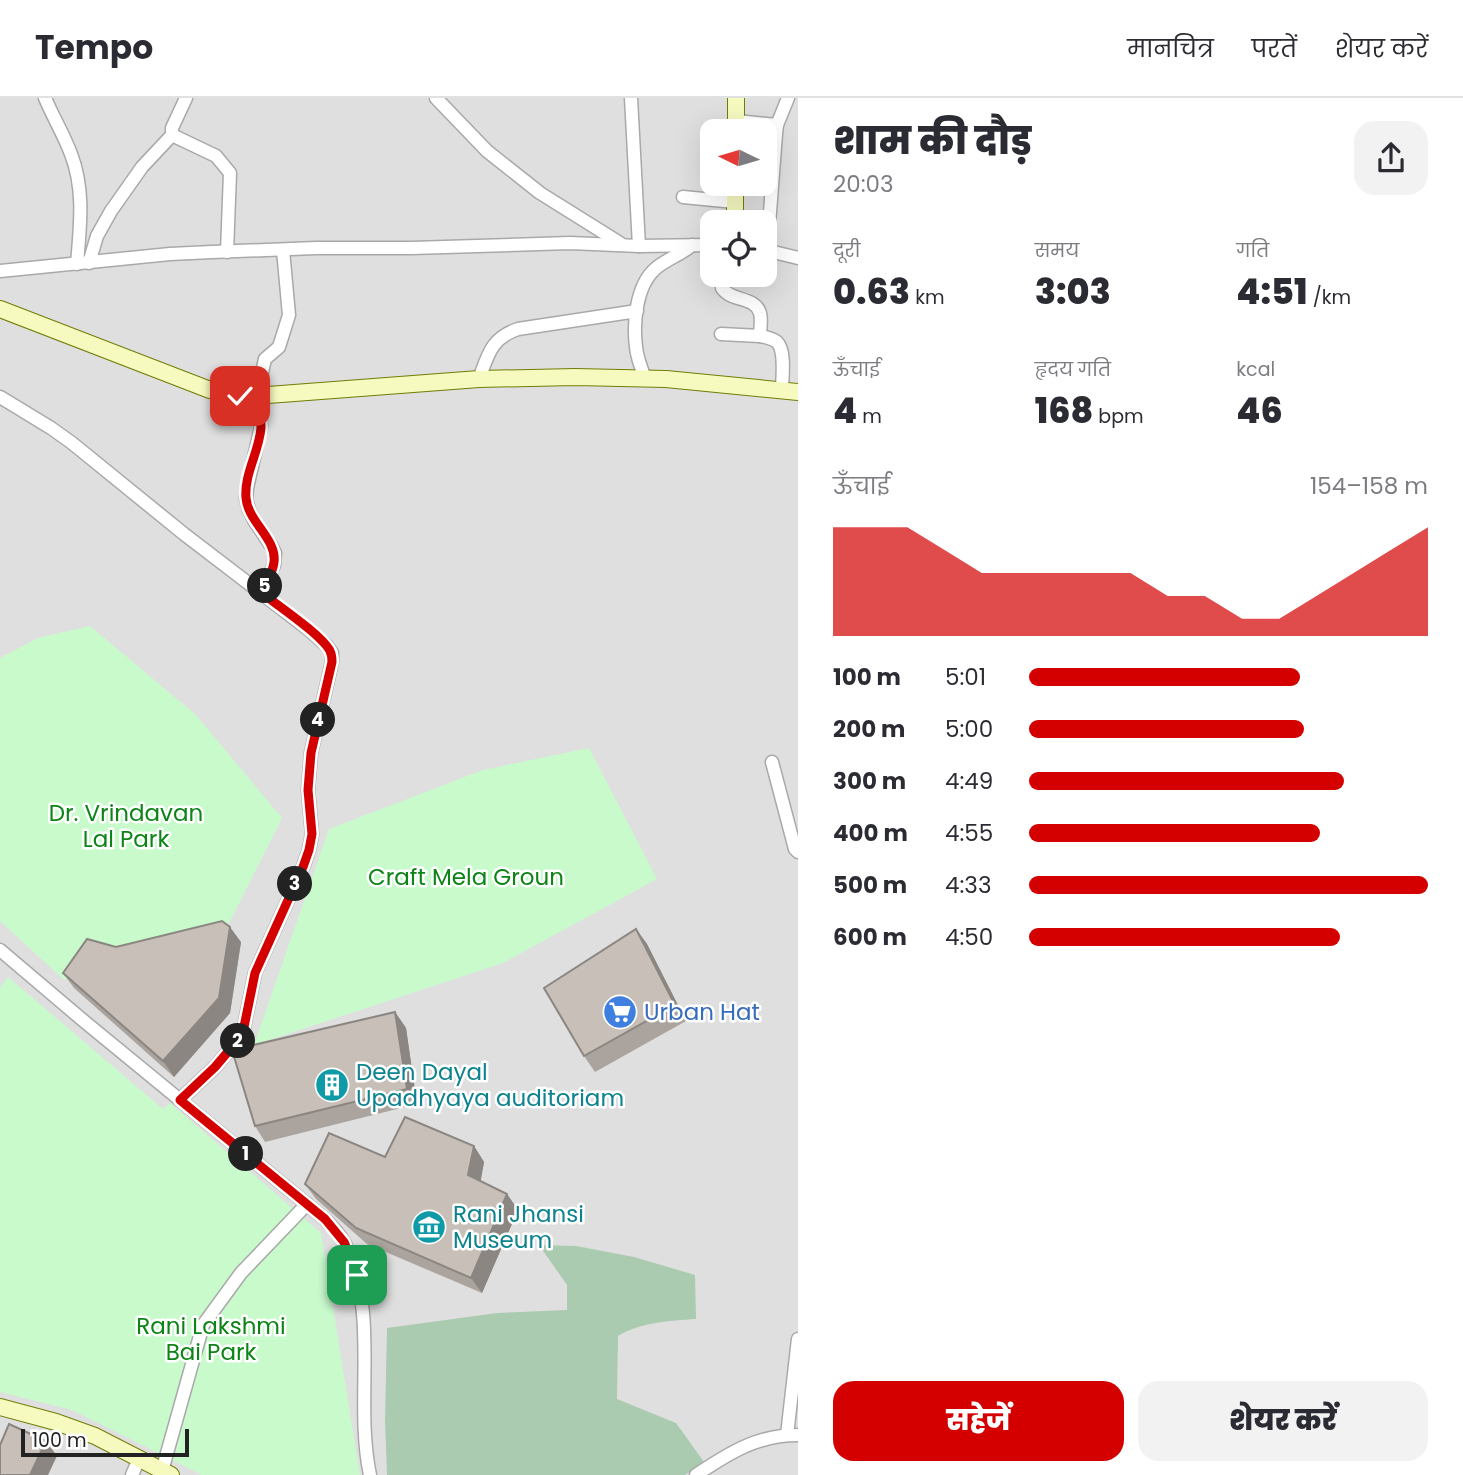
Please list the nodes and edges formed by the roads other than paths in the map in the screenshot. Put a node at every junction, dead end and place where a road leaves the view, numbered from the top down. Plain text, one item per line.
1 (45, 98) edge
2 (186, 98) edge
3 (436, 98) edge
4 (631, 98) edge
5 (736, 98) edge
6 (788, 98) edge
7 (736, 119) edge
8 (777, 124) edge
9 (172, 135) junction
10 (735, 196) edge
11 (682, 197) dead end
12 (735, 202) junction
13 (735, 210) edge
14 (624, 245) junction
15 (692, 245) junction
16 (700, 245) edge
17 (639, 246) junction
18 (283, 250) junction
19 (227, 251) junction
20 (777, 253) edge
21 (798, 258) edge
22 (83, 263) junction
23 (0, 271) edge
24 (722, 287) edge
25 (0, 309) edge
26 (637, 311) junction
27 (721, 334) dead end
28 (760, 336) junction
29 (645, 378) junction
30 (479, 379) junction
31 (790, 391) edge
32 (257, 395) junction
33 (0, 397) edge
34 (262, 593) junction
35 (772, 762) dead end
36 (796, 843) edge
37 (0, 950) edge
38 (12, 960) junction
39 (0, 970) edge
40 (180, 1100) junction
41 (307, 1204) junction
42 (798, 1339) edge
43 (0, 1407) edge
44 (0, 1416) edge
45 (793, 1435) edge
46 (136, 1467) edge
47 (161, 1474) edge
48 (370, 1475) edge
49 (696, 1475) edge

1 - 22 street
2 - 9 street
3 - 14 street
4 - 17 street
5 - 7 street
6 - 8 street
9 - 19 street
9 - 22 street
10 - 12 street
11 - 12 street
12 - 13 street
14 - 17 street
14 - 18 street
15 - 16 street
15 - 17 street
15 - 26 street
18 - 19 street
18 - 32 street
19 - 22 street
20 - 21 street
22 - 23 street
24 - 28 street
25 - 32 street
26 - 29 street
26 - 30 street
27 - 28 street
28 - 31 street
29 - 30 street
29 - 31 street
30 - 32 street
32 - 34 street
33 - 34 street
34 - 40 street
35 - 36 street
37 - 38 street
38 - 39 street
38 - 40 street
40 - 41 street
41 - 47 street
41 - 48 street
42 - 45 street
43 - 46 street
44 - 46 street
45 - 49 street
46 - 47 street

